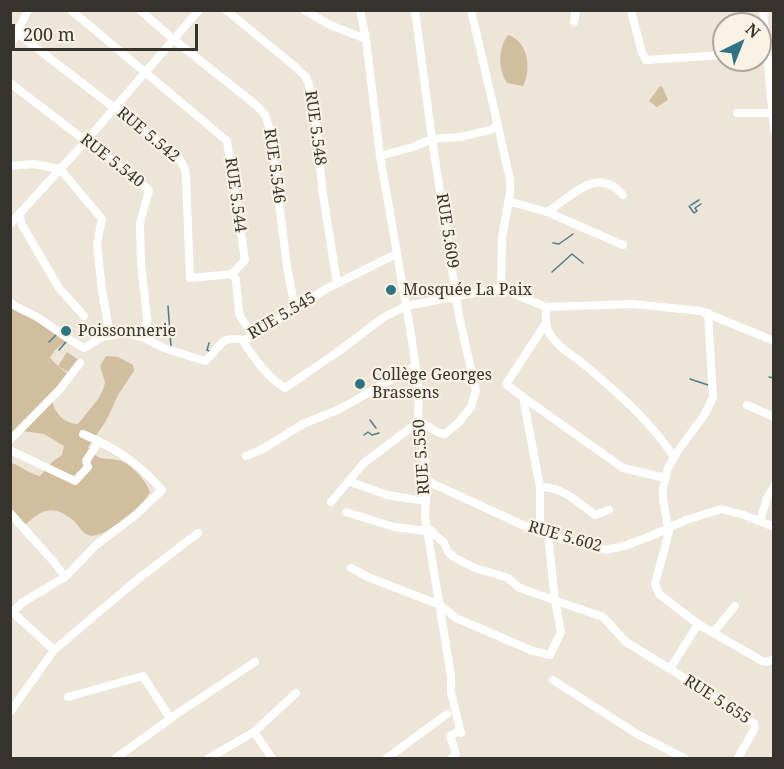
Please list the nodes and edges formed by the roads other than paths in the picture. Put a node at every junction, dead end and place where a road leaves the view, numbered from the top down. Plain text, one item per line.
1 (28, 10) edge
2 (71, 10) edge
3 (140, 10) edge
4 (199, 10) edge
5 (226, 10) edge
6 (304, 10) edge
7 (360, 10) edge
8 (415, 10) edge
9 (471, 10) edge
10 (576, 10) edge
11 (631, 10) edge
12 (574, 22) dead end
13 (17, 33) junction
14 (173, 39) junction
15 (366, 39) junction
16 (10, 47) edge
17 (712, 56) edge
18 (144, 72) junction
19 (769, 72) edge
20 (10, 83) edge
21 (115, 106) junction
22 (737, 113) dead end
23 (773, 113) edge
24 (498, 126) junction
25 (774, 130) edge
26 (432, 139) junction
27 (86, 141) junction
28 (380, 156) junction
29 (10, 166) edge
30 (60, 169) junction
31 (623, 195) dead end
32 (508, 201) junction
33 (547, 212) junction
34 (19, 215) junction
35 (10, 224) edge
36 (623, 245) dead end
37 (396, 254) junction
38 (232, 274) junction
39 (338, 283) junction
40 (501, 289) junction
41 (457, 296) junction
42 (10, 302) edge
43 (406, 306) junction
44 (546, 307) junction
45 (295, 308) junction
46 (708, 313) junction
47 (84, 316) dead end
48 (546, 323) junction
49 (110, 335) junction
50 (248, 337) junction
51 (149, 340) junction
52 (774, 341) edge
53 (80, 363) dead end
54 (415, 366) junction
55 (523, 397) junction
56 (747, 405) dead end
57 (774, 417) edge
58 (418, 422) junction
59 (83, 434) dead end
60 (10, 440) edge
61 (99, 441) junction
62 (10, 450) edge
63 (246, 456) dead end
64 (674, 457) junction
65 (665, 478) junction
66 (348, 481) junction
67 (427, 481) junction
68 (774, 486) edge
69 (540, 487) junction
70 (425, 501) junction
71 (331, 502) dead end
72 (609, 510) dead end
73 (346, 512) dead end
74 (10, 513) edge
75 (760, 521) junction
76 (774, 527) edge
77 (669, 528) junction
78 (427, 529) junction
79 (198, 533) dead end
80 (544, 534) junction
81 (446, 548) junction
82 (431, 551) junction
83 (351, 568) dead end
84 (65, 577) junction
85 (555, 600) junction
86 (440, 605) junction
87 (735, 606) dead end
88 (11, 612) edge
89 (698, 624) junction
90 (713, 633) junction
91 (54, 650) junction
92 (774, 659) edge
93 (255, 662) dead end
94 (670, 669) junction
95 (553, 680) dead end
96 (296, 693) dead end
97 (68, 697) dead end
98 (10, 712) edge
99 (447, 714) dead end
100 (170, 718) junction
101 (254, 732) junction
102 (454, 756) edge
103 (116, 759) edge
104 (208, 759) edge
105 (272, 759) edge
106 (387, 759) edge
107 (684, 759) edge
108 (738, 759) edge

1 - 13 street
2 - 18 street, RUE 5.544
3 - 14 street, RUE 5.546
4 - 14 street
5 - 39 street, RUE 5.548
6 - 15 street
7 - 15 street, RUE 5.550
8 - 26 street, RUE 5.609
9 - 24 street
10 - 12 street
11 - 17 street
13 - 16 street
13 - 21 street, RUE 5.542
14 - 18 street
14 - 45 street, RUE 5.546
15 - 28 street, RUE 5.550
18 - 21 street
18 - 38 street, RUE 5.544
19 - 23 street
20 - 27 street, RUE 5.540
21 - 27 street
21 - 38 street, RUE 5.542
22 - 23 street
23 - 25 street
24 - 26 street
24 - 32 street
26 - 28 street
26 - 41 street, RUE 5.609
27 - 30 street
27 - 51 street, RUE 5.540
28 - 37 street, RUE 5.550
29 - 30 street
30 - 34 street
30 - 49 street
31 - 33 street
32 - 33 street
32 - 40 street
33 - 36 street
34 - 35 street
34 - 47 street
37 - 39 street, RUE 5.545
37 - 43 street, RUE 5.550
38 - 50 street
39 - 45 street, RUE 5.545
40 - 41 street
40 - 44 street
41 - 43 street
41 - 58 street, RUE 5.609
42 - 49 street
43 - 50 street
43 - 54 street, RUE 5.550
44 - 46 street
44 - 48 street
45 - 50 street, RUE 5.545
46 - 52 street
46 - 64 street
48 - 55 street
48 - 64 street
49 - 51 street, RUE 5.545
50 - 51 street, RUE 5.545
53 - 60 street
54 - 58 street, RUE 5.550
54 - 63 street
55 - 65 street
55 - 69 street
56 - 57 street
58 - 66 street
58 - 67 street, RUE 5.550
59 - 61 street
61 - 62 street
61 - 84 street
64 - 65 street
65 - 77 street
66 - 70 street
66 - 71 street
67 - 70 street, RUE 5.550
67 - 80 street, RUE 5.602
68 - 75 street
69 - 72 street
69 - 80 street
70 - 78 street, RUE 5.550
73 - 78 street
74 - 84 street
75 - 76 street, RUE 5.602
75 - 77 street, RUE 5.602
77 - 80 street, RUE 5.602
77 - 89 street
78 - 81 street
78 - 82 street, RUE 5.550
79 - 91 street
80 - 85 street
81 - 82 street
81 - 85 street
82 - 86 street, RUE 5.550
83 - 86 street
84 - 88 street
85 - 86 street
85 - 94 street
86 - 102 street, RUE 5.550
87 - 90 street
88 - 91 street
89 - 90 street
89 - 94 street, RUE 5.655
90 - 92 street
91 - 98 street
93 - 100 street
94 - 108 street, RUE 5.655
95 - 107 street
96 - 101 street
97 - 100 street
99 - 106 street
100 - 103 street
101 - 104 street
101 - 105 street

